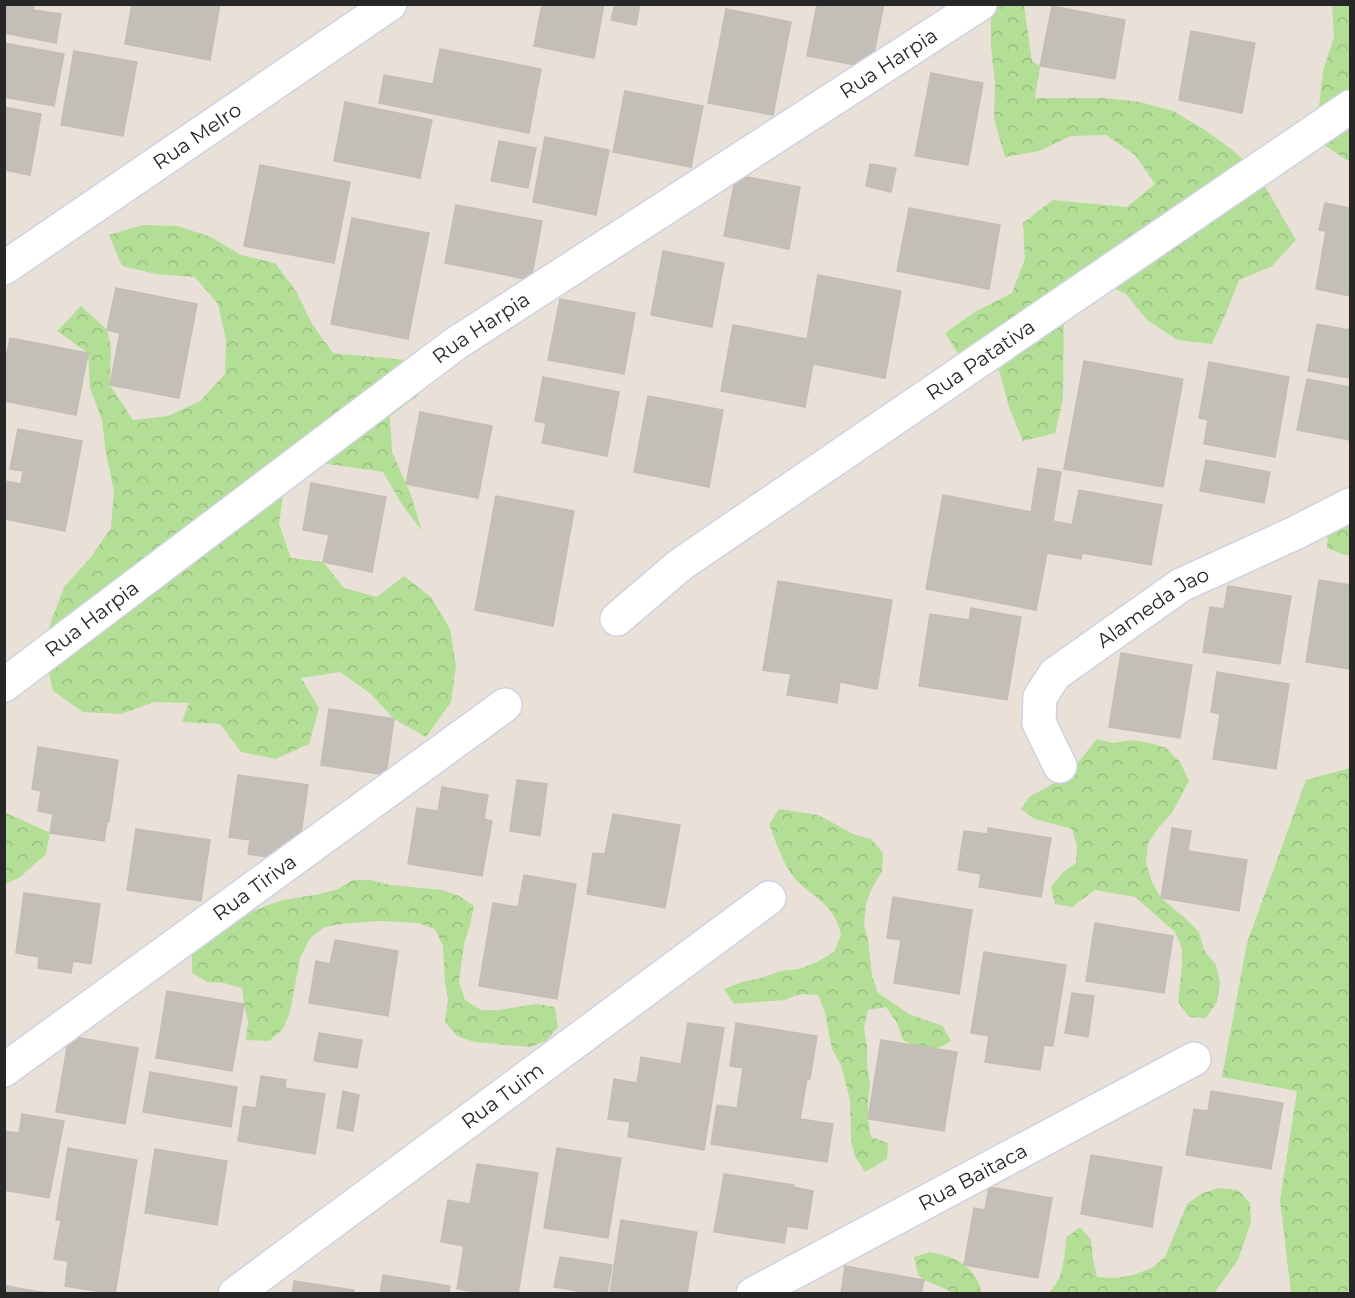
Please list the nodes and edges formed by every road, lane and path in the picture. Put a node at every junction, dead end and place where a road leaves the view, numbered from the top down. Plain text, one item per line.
1 (390, 4) edge
2 (980, 4) edge
3 (1350, 107) edge
4 (4, 267) edge
5 (1350, 505) edge
6 (617, 619) dead end
7 (4, 685) edge
8 (505, 705) dead end
9 (1060, 766) dead end
10 (769, 898) dead end
11 (1194, 1059) dead end
12 (4, 1070) edge
13 (235, 1293) edge
14 (753, 1293) edge

1 - 4 street, Rua Melro
2 - 7 street, Rua Harpia
3 - 6 street, Rua Patativa
5 - 9 street, Alameda Jao
8 - 12 street, Rua Tiriva
10 - 13 street, Rua Tuim
11 - 14 street, Rua Baitaca

